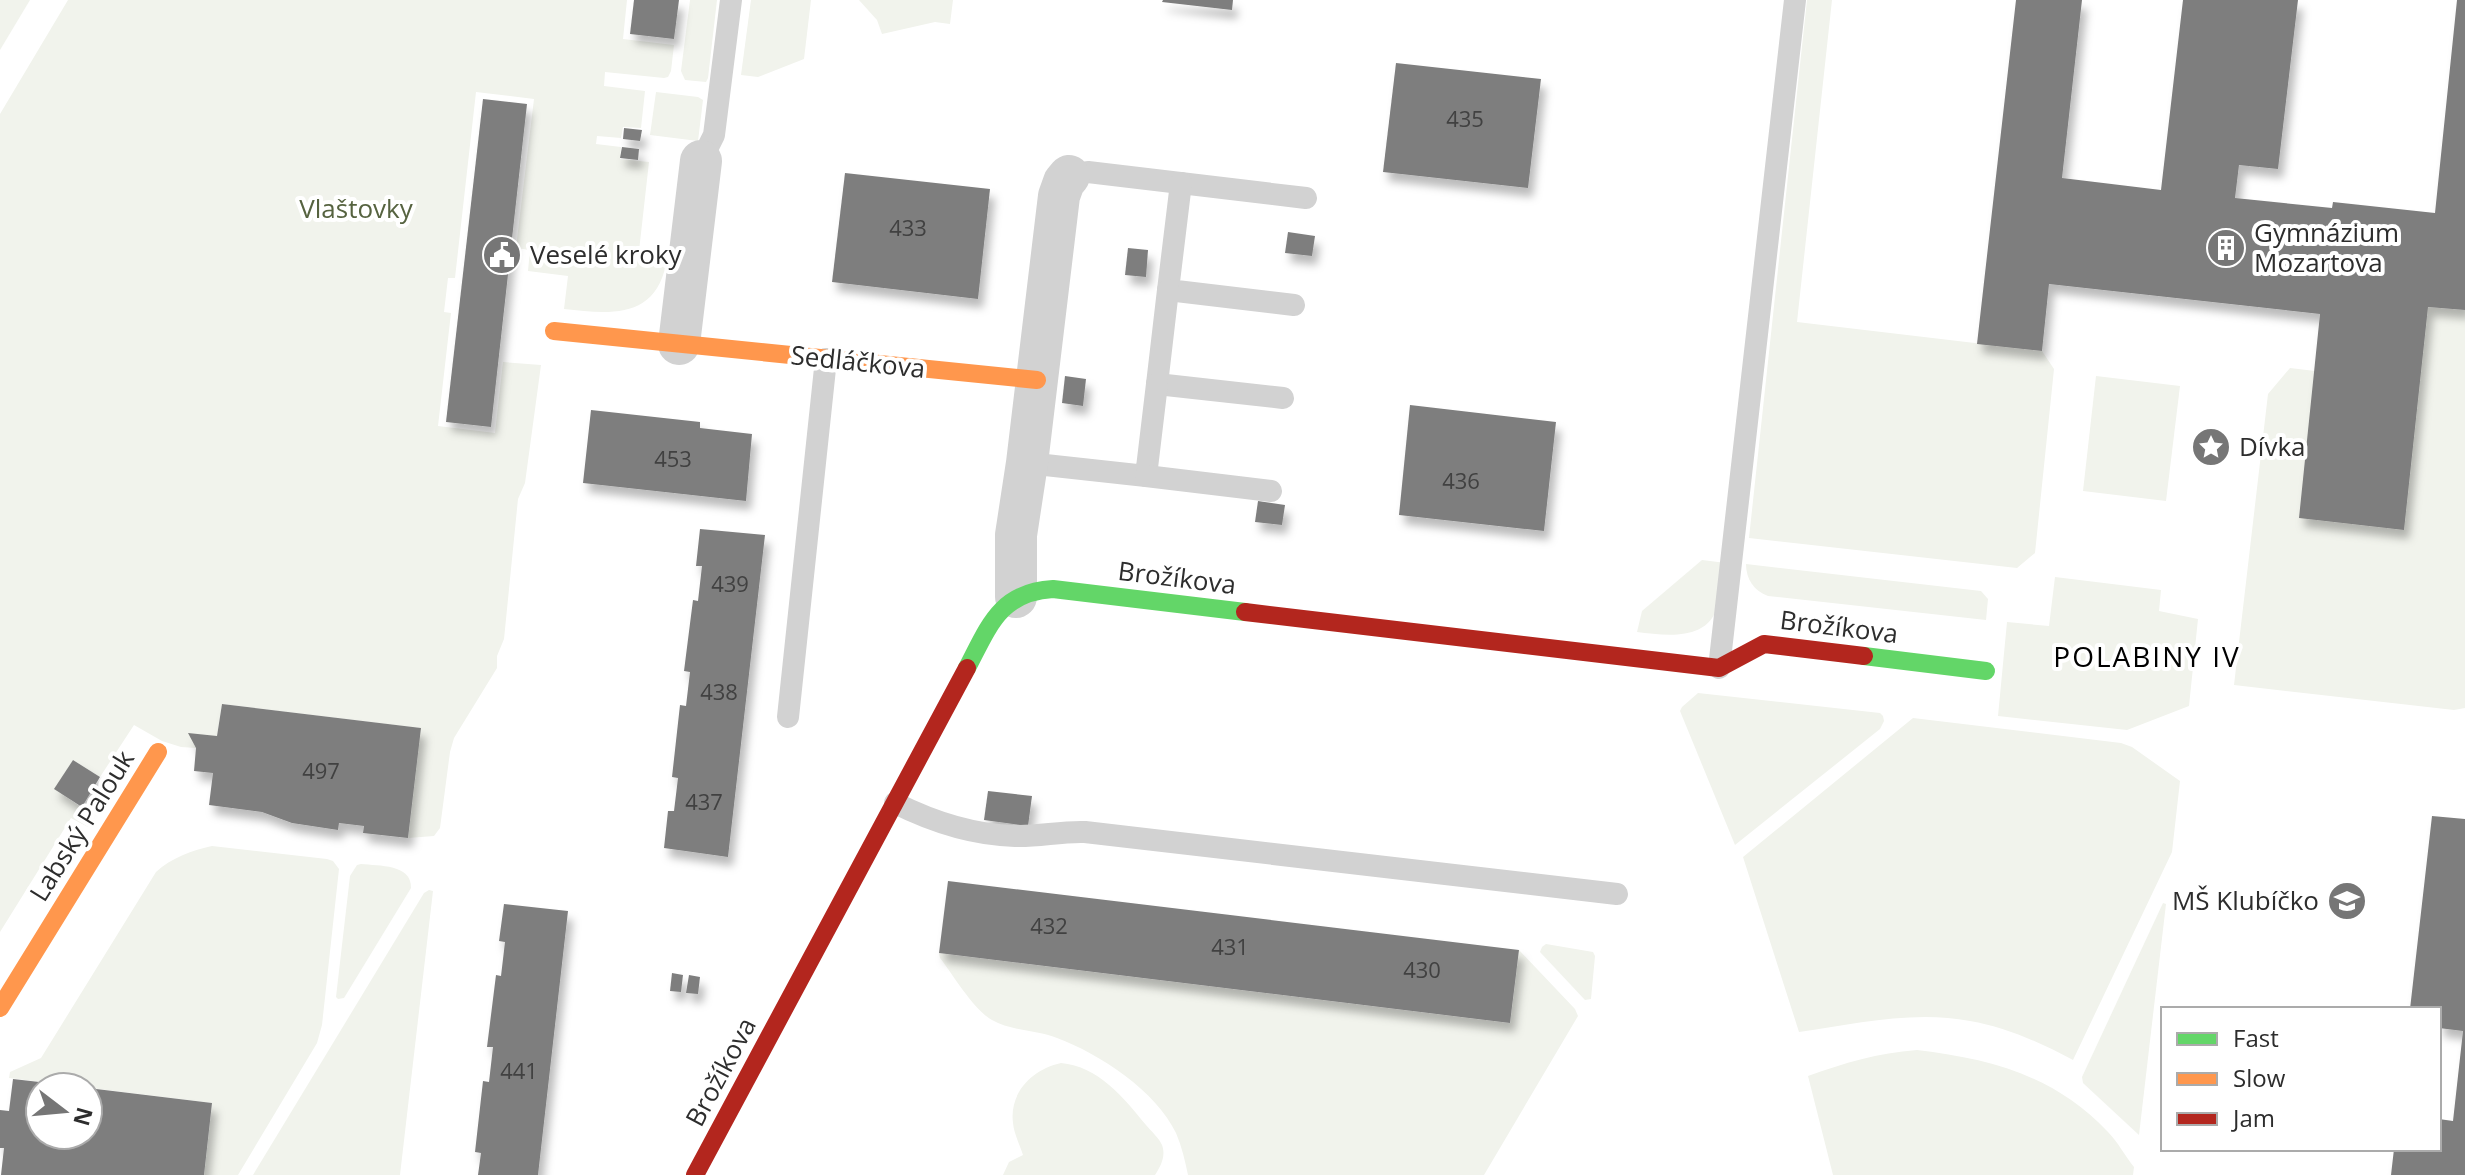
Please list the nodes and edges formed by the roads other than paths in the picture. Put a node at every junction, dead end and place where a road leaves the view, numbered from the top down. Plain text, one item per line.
1 (731, 0) edge
2 (1795, 0) edge
3 (701, 161) joint
4 (1069, 176) joint
5 (1181, 183) junction
6 (1306, 198) dead end
7 (1168, 290) junction
8 (1294, 305) dead end
9 (554, 331) dead end
10 (679, 344) junction
11 (826, 359) junction
12 (1037, 380) junction
13 (1157, 384) junction
14 (1283, 398) dead end
15 (1027, 463) junction
16 (1146, 476) junction
17 (1271, 491) dead end
18 (1016, 577) junction
19 (1719, 668) junction
20 (1986, 671) dead end
21 (788, 717) dead end
22 (158, 752) dead end
23 (895, 803) junction
24 (1617, 894) dead end
25 (0, 1008) edge
26 (695, 1175) edge

1 - 3 lane
2 - 19 lane
3 - 10 street
4 - 5 lane
4 - 12 street
5 - 6 lane
5 - 7 lane
7 - 8 lane
7 - 13 lane
9 - 10 street, Sedláčkova
10 - 11 street, Sedláčkova
11 - 12 street, Sedláčkova
11 - 21 lane
12 - 15 street
13 - 14 lane
13 - 16 lane
15 - 16 lane
15 - 18 street
16 - 17 lane
18 - 19 street, Brožíkova
18 - 23 street, Brožíkova
19 - 20 street, Brožíkova
22 - 25 street, Labský Palouk
23 - 24 lane
23 - 26 street, Brožíkova

